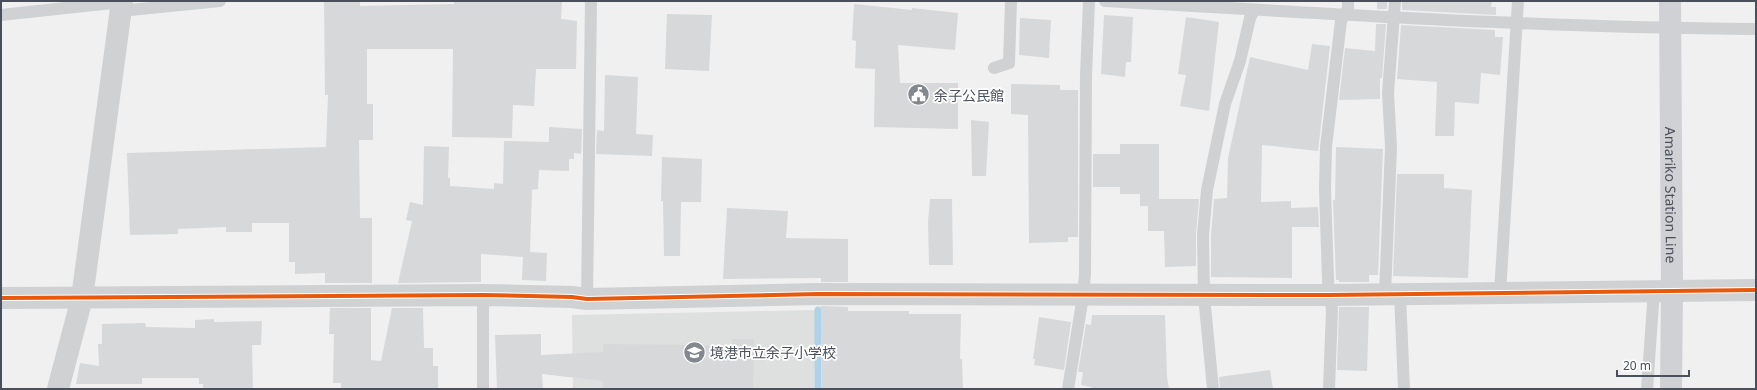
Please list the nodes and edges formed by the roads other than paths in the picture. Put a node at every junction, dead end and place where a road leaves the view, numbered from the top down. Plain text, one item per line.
1 (220, 1) edge
2 (591, 1) edge
3 (1011, 1) edge
4 (1089, 1) edge
5 (1105, 1) edge
6 (1348, 1) edge
7 (1395, 1) edge
8 (1518, 1) edge
9 (1670, 1) edge
10 (121, 5) edge
11 (1247, 7) edge
12 (1345, 14) junction
13 (1, 15) edge
14 (1394, 17) junction
15 (1516, 23) junction
16 (1670, 29) junction
17 (1756, 30) edge
18 (994, 68) dead end
19 (1663, 290) junction
20 (1756, 290) edge
21 (1500, 293) junction
22 (1392, 294) junction
23 (483, 295) junction
24 (1328, 295) junction
25 (1083, 296) junction
26 (1204, 296) junction
27 (1, 298) edge
28 (82, 298) junction
29 (587, 299) junction
30 (58, 389) edge
31 (483, 389) edge
32 (1068, 389) edge
33 (1213, 389) edge
34 (1329, 389) edge
35 (1404, 389) edge
36 (1647, 389) edge
37 (1671, 389) edge

1 - 10 lane
2 - 29 lane
3 - 18 lane
4 - 25 lane
5 - 11 lane
6 - 12 lane
7 - 14 lane
8 - 15 lane
9 - 16 main road, Amariko Station Line
10 - 13 lane
10 - 28 street
11 - 12 lane
11 - 26 lane
12 - 14 lane
12 - 24 lane
14 - 15 lane
14 - 22 lane
15 - 16 lane
15 - 21 lane
16 - 17 lane
16 - 19 main road, Amariko Station Line
19 - 20 street
19 - 21 street
19 - 36 lane
19 - 37 main road, Amariko Station Line
21 - 22 street
22 - 24 street
22 - 35 lane
23 - 28 street
23 - 29 street
23 - 31 lane
24 - 26 street
24 - 34 lane
25 - 26 street
25 - 29 street
25 - 32 lane
26 - 33 lane
27 - 28 street
28 - 30 street

